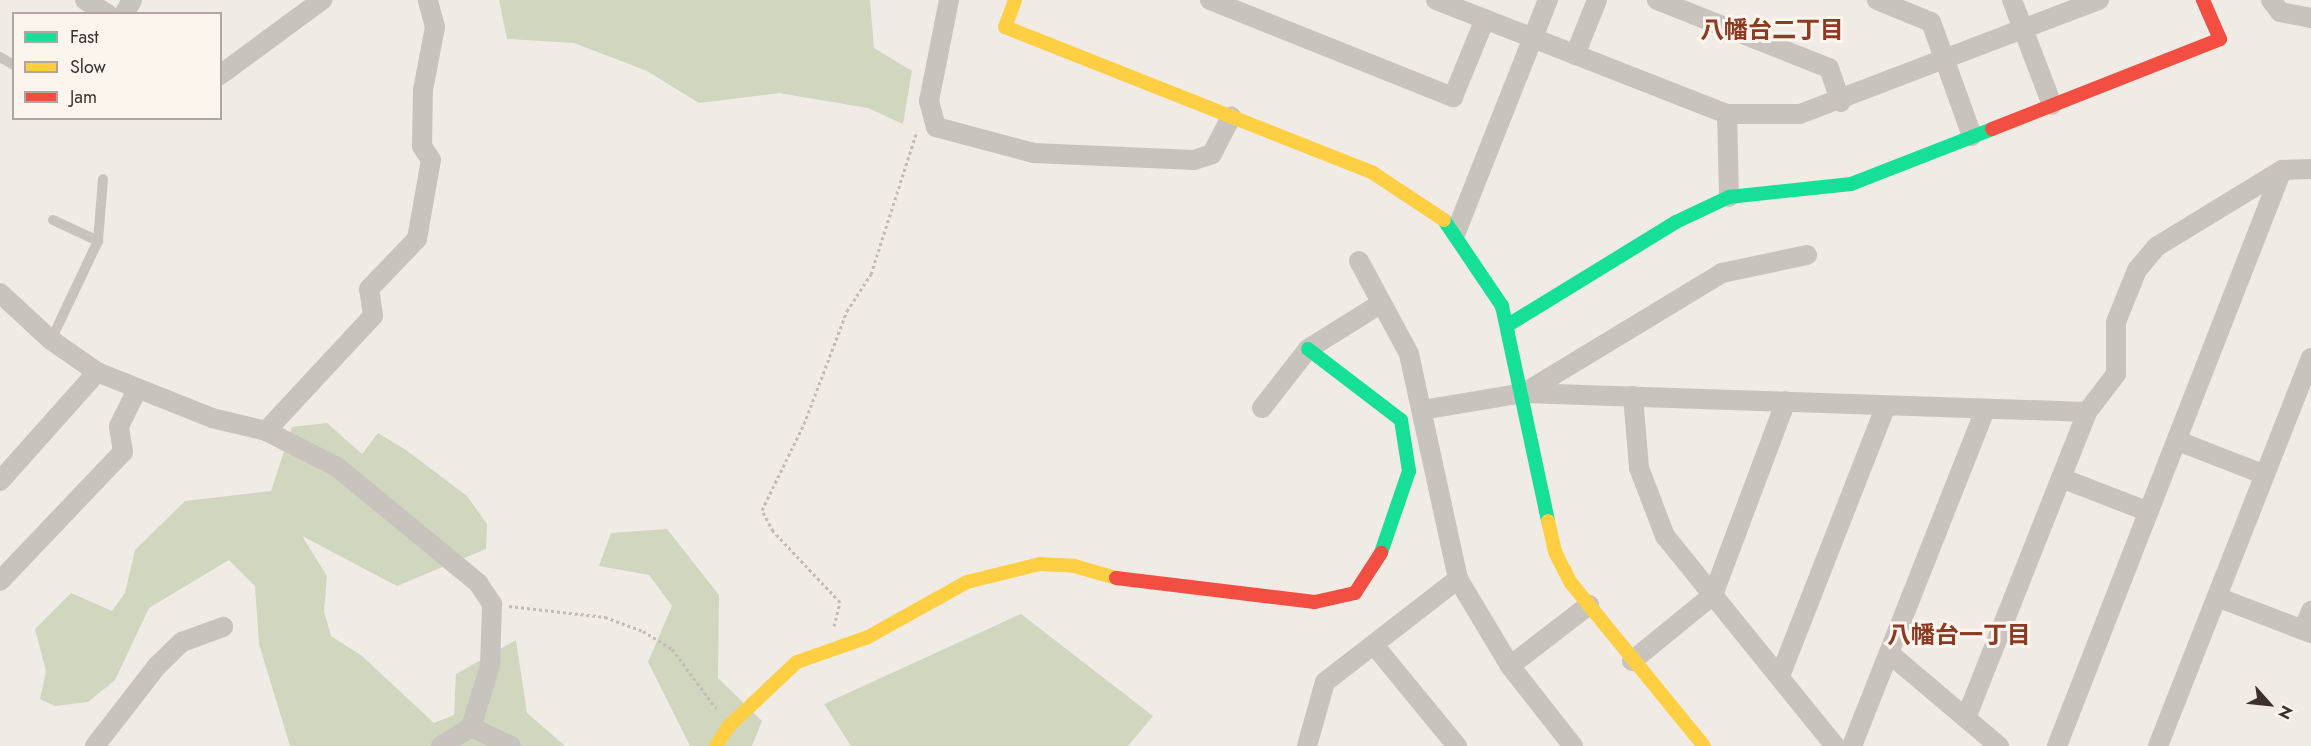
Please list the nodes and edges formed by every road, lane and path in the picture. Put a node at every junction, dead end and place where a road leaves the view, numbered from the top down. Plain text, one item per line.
1 (85, 0) edge
2 (322, 0) edge
3 (428, 0) edge
4 (949, 0) edge
5 (1015, 0) edge
6 (1210, 0) edge
7 (1436, 0) edge
8 (1548, 0) edge
9 (1597, 0) edge
10 (1657, 0) edge
11 (1877, 0) edge
12 (2012, 0) edge
13 (2099, 0) edge
14 (2203, 0) edge
15 (2271, 0) edge
16 (104, 12) edge
17 (2311, 18) edge
18 (1485, 19) junction
19 (2024, 30) junction
20 (1533, 38) junction
21 (1575, 55) junction
22 (1945, 61) junction
23 (222, 74) edge
24 (1841, 102) junction
25 (2052, 105) junction
26 (1727, 114) junction
27 (1231, 117) junction
28 (936, 127) junction
29 (1972, 136) junction
30 (2311, 169) edge
31 (2282, 170) junction
32 (103, 179) dead end
33 (1729, 197) junction
34 (53, 220) dead end
35 (1456, 232) junction
36 (98, 242) junction
37 (1807, 255) dead end
38 (1359, 261) dead end
39 (0, 293) edge
40 (1380, 304) junction
41 (1508, 325) junction
42 (51, 340) junction
43 (1308, 350) junction
44 (2311, 358) edge
45 (97, 372) junction
46 (138, 388) junction
47 (1524, 393) junction
48 (1633, 396) junction
49 (1786, 402) junction
50 (1886, 406) junction
51 (1262, 408) dead end
52 (1422, 410) junction
53 (1985, 410) junction
54 (2087, 412) junction
55 (266, 431) junction
56 (2178, 441) junction
57 (2265, 475) junction
58 (2061, 478) junction
59 (0, 481) edge
60 (2149, 512) junction
61 (1458, 579) junction
62 (0, 581) edge
63 (1713, 595) junction
64 (2217, 597) junction
65 (492, 604) junction
66 (1589, 605) junction
67 (2311, 611) edge
68 (223, 627) dead end
69 (2307, 632) edge
70 (1374, 645) junction
71 (1890, 654) junction
72 (817, 655) junction
73 (1632, 661) junction
74 (1510, 666) junction
75 (1780, 676) junction
76 (1966, 718) junction
77 (729, 726) junction
78 (471, 727) junction
79 (1446, 742) edge
80 (95, 746) edge
81 (441, 746) edge
82 (511, 746) edge
83 (716, 746) edge
84 (1306, 746) edge
85 (1573, 746) edge
86 (1704, 746) edge
87 (1835, 746) edge
88 (1852, 746) edge
89 (1999, 746) edge
90 (2057, 746) edge
91 (2158, 746) edge

1 - 16 street
2 - 23 street
3 - 55 street
4 - 28 street
5 - 27 street
6 - 18 street
7 - 18 street
8 - 20 street
9 - 21 street
10 - 24 street
11 - 22 street
12 - 19 street
13 - 19 street
14 - 25 street
15 - 17 street
18 - 20 street
19 - 22 street
19 - 25 street
20 - 21 street
20 - 35 street
21 - 26 street
22 - 24 street
22 - 29 street
24 - 26 street
25 - 29 street
26 - 33 street
27 - 28 street
27 - 35 street
28 - 72 path
29 - 33 street
30 - 31 street
31 - 54 street
31 - 56 street
32 - 36 lane
33 - 41 street
34 - 36 lane
35 - 41 street
36 - 42 lane
37 - 47 street
38 - 40 street
39 - 42 street
40 - 43 street
40 - 52 street
41 - 47 street
42 - 45 street
43 - 51 street
43 - 72 street
44 - 57 street
45 - 46 street
45 - 59 street
46 - 55 street
46 - 62 street
47 - 48 street
47 - 52 street
47 - 66 street
48 - 49 street
48 - 63 street
49 - 50 street
49 - 63 street
50 - 53 street
50 - 75 street
52 - 61 street
53 - 54 street
53 - 71 street
54 - 58 street
55 - 65 street
56 - 57 street
56 - 60 street
57 - 64 street
58 - 60 street
58 - 76 street
60 - 90 street
61 - 70 street
61 - 74 street
63 - 73 street
63 - 75 street
64 - 69 street
64 - 91 street
65 - 77 path
65 - 78 street
66 - 73 street
66 - 74 street
67 - 69 street
68 - 80 street
70 - 79 street
70 - 84 street
71 - 76 street
71 - 88 street
72 - 77 street
73 - 86 street
74 - 85 street
75 - 87 street
76 - 89 street
77 - 83 street
78 - 81 street
78 - 82 street

